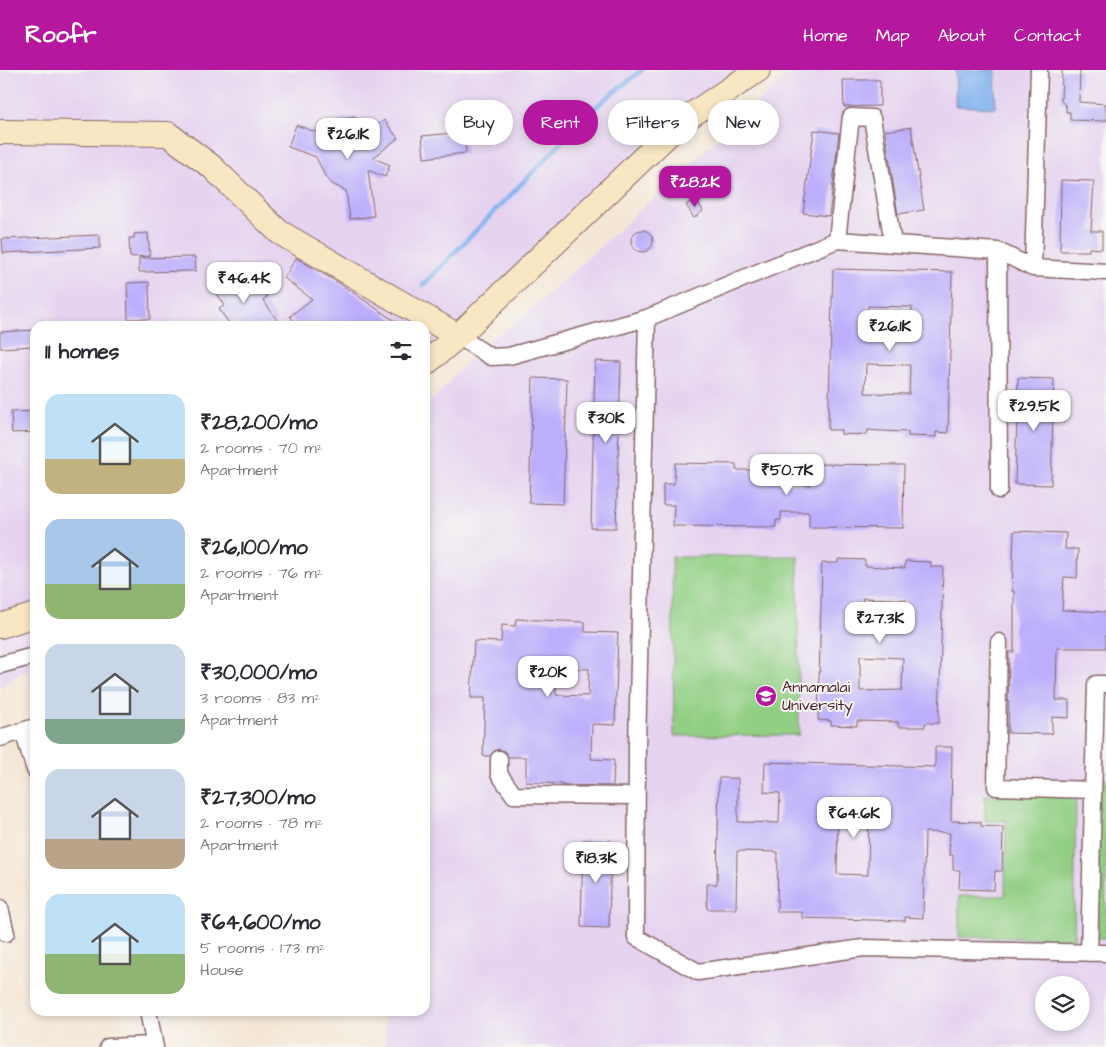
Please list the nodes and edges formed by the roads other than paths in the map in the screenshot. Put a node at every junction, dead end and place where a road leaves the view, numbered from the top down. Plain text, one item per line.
1 (758, 70) edge
2 (1039, 70) edge
3 (0, 132) edge
4 (837, 240) junction
5 (893, 243) junction
6 (998, 251) junction
7 (1032, 268) junction
8 (1106, 272) edge
9 (647, 318) junction
10 (458, 336) junction
11 (430, 360) edge
12 (999, 490) dead end
13 (30, 617) edge
14 (0, 626) edge
15 (999, 642) dead end
16 (30, 657) dead end
17 (0, 665) edge
18 (1106, 684) edge
19 (29, 729) edge
20 (0, 738) edge
21 (498, 759) dead end
22 (1093, 790) junction
23 (637, 796) junction
24 (0, 908) edge
25 (6, 933) dead end
26 (1089, 953) junction
27 (1106, 953) edge
28 (149, 1016) edge
29 (154, 1046) edge
30 (108, 1047) edge

1 - 10 street
2 - 7 street
3 - 10 street
4 - 5 street
4 - 5 street
4 - 9 street
5 - 6 street
6 - 7 street
6 - 12 street
7 - 8 street
9 - 10 street
9 - 23 street
10 - 11 street
13 - 14 street
15 - 22 street
16 - 17 street
18 - 22 street
19 - 20 street
21 - 23 street
22 - 26 street
23 - 26 street
24 - 25 street
26 - 27 street
28 - 29 street
29 - 30 street

